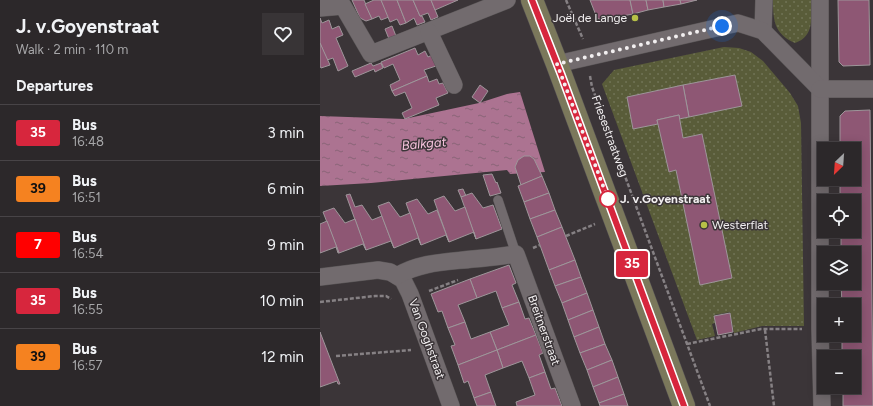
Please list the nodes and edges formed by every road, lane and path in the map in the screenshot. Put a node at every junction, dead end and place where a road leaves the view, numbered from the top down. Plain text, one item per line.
1 (507, 0) edge
2 (532, 0) edge
3 (566, 0) edge
4 (764, 0) edge
5 (820, 0) edge
6 (320, 8) edge
7 (763, 31) junction
8 (429, 32) junction
9 (586, 57) junction
10 (557, 64) junction
11 (454, 85) dead end
12 (820, 89) junction
13 (873, 89) edge
14 (498, 200) dead end
15 (596, 224) dead end
16 (566, 236) dead end
17 (516, 254) junction
18 (397, 276) junction
19 (320, 277) edge
20 (461, 279) dead end
21 (427, 292) dead end
22 (820, 298) edge
23 (320, 302) edge
24 (393, 304) dead end
25 (817, 329) edge
26 (764, 330) junction
27 (820, 342) edge
28 (408, 344) dead end
29 (686, 344) junction
30 (411, 350) junction
31 (336, 356) dead end
32 (413, 357) dead end
33 (451, 406) edge
34 (572, 406) edge
35 (684, 406) edge
36 (710, 406) edge
37 (774, 406) edge
38 (822, 406) edge

1 - 8 street
2 - 10 main road, Friesestraatweg
3 - 9 path, Friesestraatweg
4 - 7 street
5 - 12 street
6 - 8 street
7 - 9 street
7 - 12 street
8 - 11 street
9 - 10 street
9 - 29 path, Friesestraatweg
10 - 35 main road, Friesestraatweg
12 - 13 street
12 - 22 street
14 - 17 lane
15 - 16 path
17 - 18 street
17 - 34 street, Breitnerstraat
18 - 19 street
18 - 33 street, Van Goghstraat
20 - 21 path
23 - 24 path
25 - 26 path
26 - 29 path
26 - 37 path
27 - 38 street
28 - 30 path
29 - 36 path, Friesestraatweg
30 - 31 path
30 - 32 path

